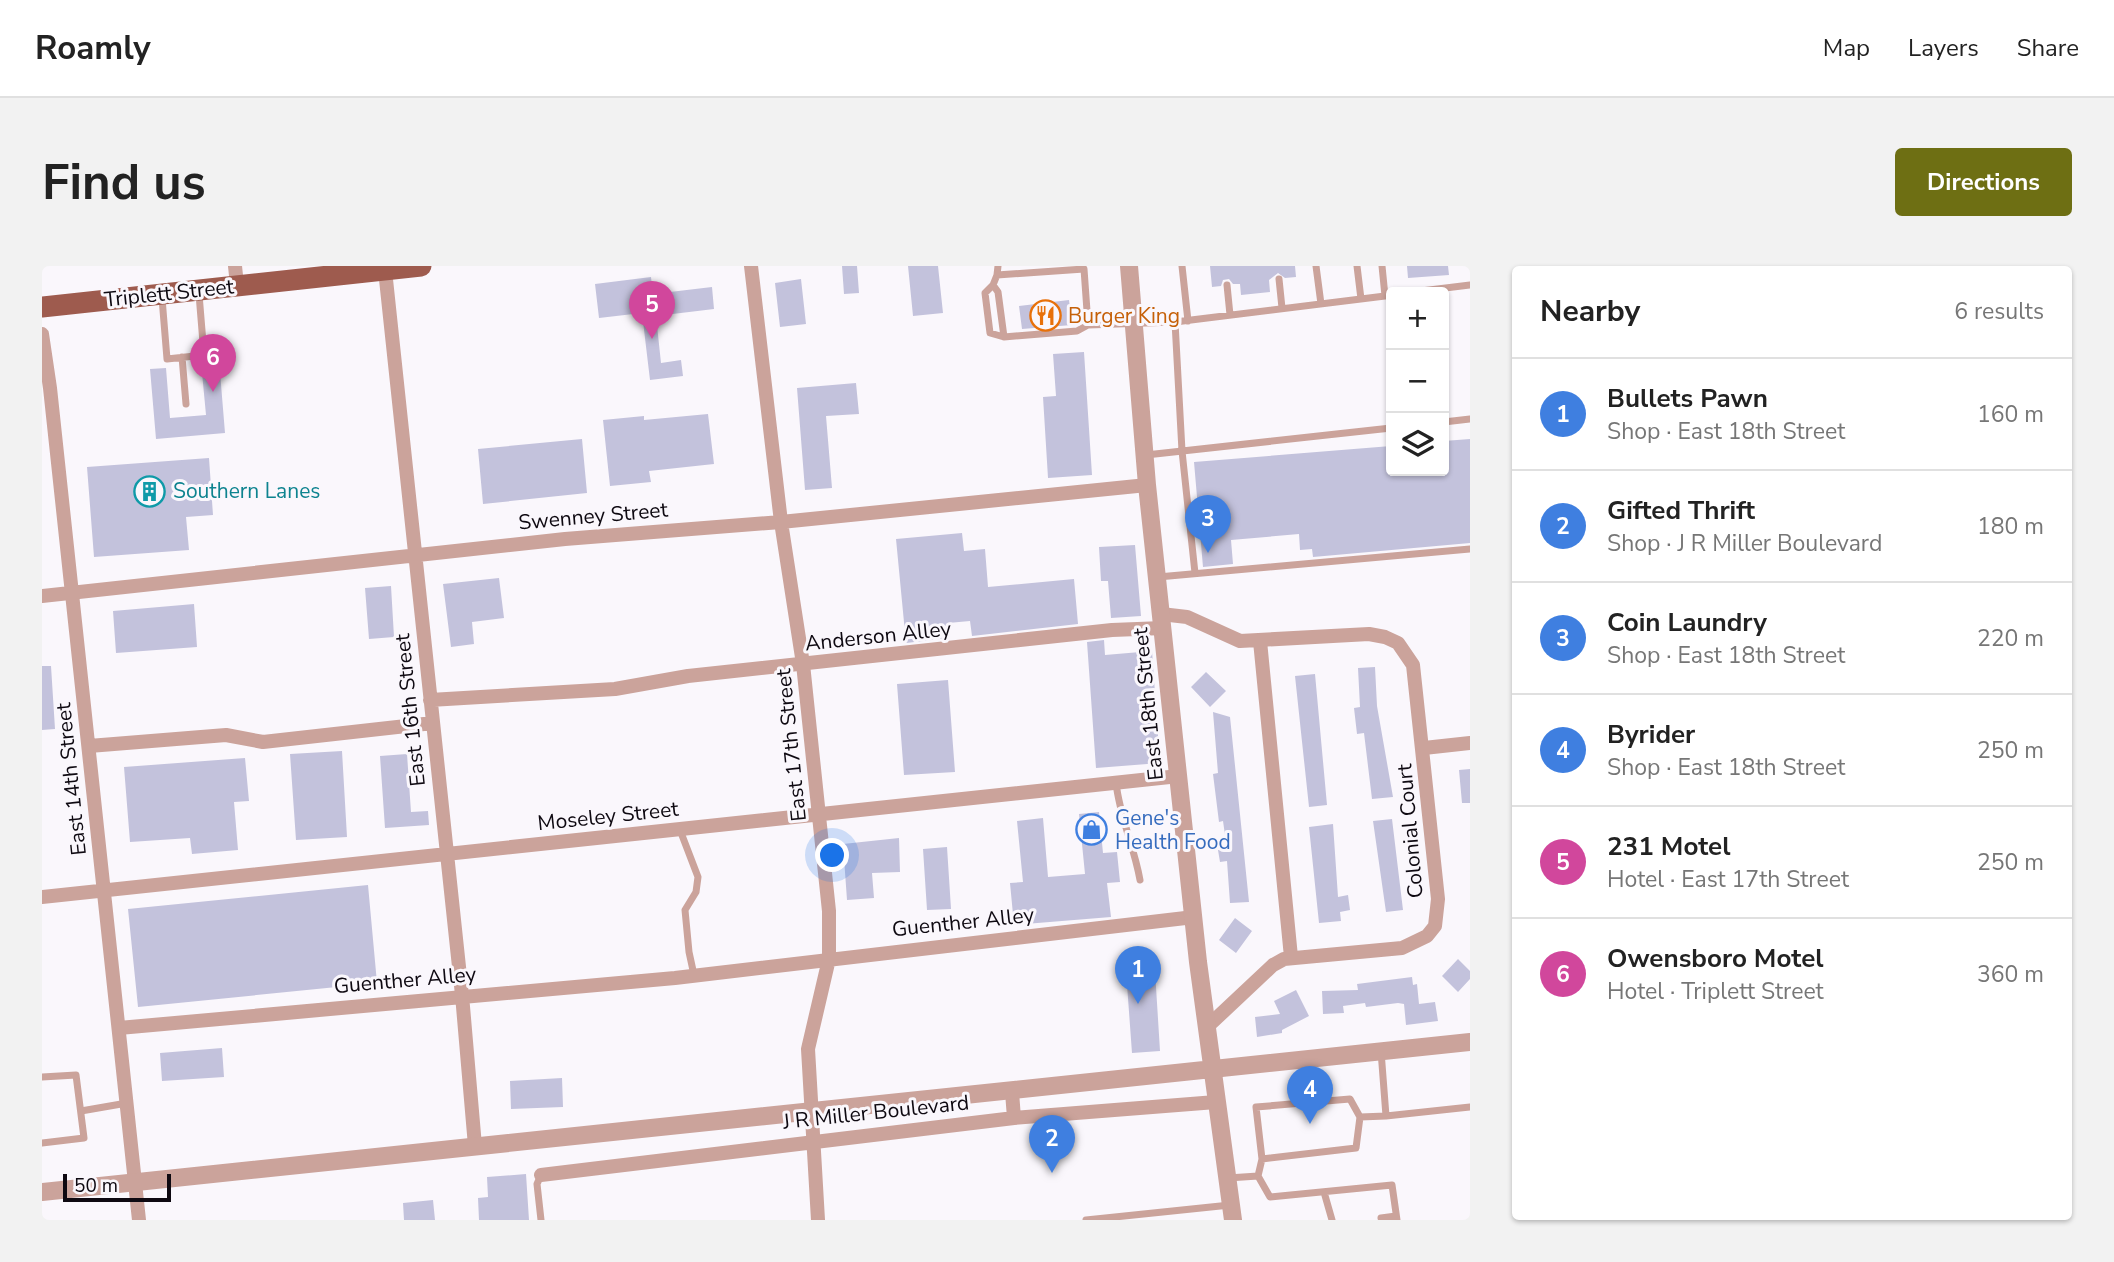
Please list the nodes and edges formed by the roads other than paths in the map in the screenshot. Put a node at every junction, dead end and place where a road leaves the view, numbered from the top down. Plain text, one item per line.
1 (421, 266) edge
2 (751, 266) edge
3 (998, 266) edge
4 (1129, 266) edge
5 (1182, 266) edge
6 (1316, 266) edge
7 (1357, 266) edge
8 (1382, 266) edge
9 (1084, 267) edge
10 (385, 270) junction
11 (997, 275) junction
12 (236, 276) edge
13 (1279, 279) dead end
14 (993, 285) junction
15 (1227, 285) dead end
16 (1470, 285) edge
17 (1386, 287) edge
18 (1449, 288) edge
19 (198, 290) junction
20 (161, 294) junction
21 (1386, 295) edge
22 (1361, 299) junction
23 (1321, 304) junction
24 (42, 307) edge
25 (1282, 308) junction
26 (1230, 315) junction
27 (1188, 321) junction
28 (1135, 322) junction
29 (1175, 323) junction
30 (1088, 325) junction
31 (42, 334) edge
32 (1004, 337) junction
33 (182, 357) junction
34 (186, 404) dead end
35 (1470, 419) edge
36 (1449, 421) edge
37 (1386, 429) edge
38 (1181, 451) junction
39 (1146, 454) junction
40 (1147, 485) junction
41 (781, 522) junction
42 (1470, 549) edge
43 (415, 556) junction
44 (1195, 573) junction
45 (1158, 577) junction
46 (73, 593) junction
47 (42, 596) edge
48 (1162, 621) junction
49 (1260, 641) junction
50 (803, 664) junction
51 (430, 700) junction
52 (433, 723) junction
53 (1470, 743) edge
54 (89, 746) junction
55 (1424, 748) junction
56 (1179, 776) junction
57 (1116, 783) junction
58 (819, 815) junction
59 (680, 830) junction
60 (448, 855) junction
61 (1140, 880) dead end
62 (104, 891) junction
63 (42, 897) edge
64 (1194, 917) junction
65 (1291, 957) junction
66 (829, 959) junction
67 (694, 975) junction
68 (462, 995) junction
69 (119, 1028) junction
70 (1206, 1028) junction
71 (1470, 1042) edge
72 (1381, 1052) junction
73 (1211, 1070) junction
74 (42, 1077) edge
75 (1012, 1092) junction
76 (1216, 1101) junction
77 (127, 1103) junction
78 (1470, 1107) edge
79 (81, 1111) junction
80 (811, 1114) junction
81 (1386, 1116) junction
82 (1360, 1117) junction
83 (1014, 1118) junction
84 (813, 1140) junction
85 (42, 1143) edge
86 (475, 1146) junction
87 (1262, 1159) junction
88 (541, 1175) joint
89 (1258, 1176) junction
90 (1227, 1178) junction
91 (135, 1183) junction
92 (42, 1192) edge
93 (1324, 1192) junction
94 (1232, 1212) edge
95 (1381, 1218) dead end
96 (1396, 1218) edge
97 (139, 1220) edge
98 (541, 1220) edge
99 (818, 1220) edge
100 (1086, 1220) edge
101 (1332, 1220) edge

1 - 10 main road, Triplett Street
2 - 41 street, East 17th Street
3 - 11 lane
4 - 28 street, East 18th Street
5 - 27 lane
6 - 23 lane
7 - 22 lane
8 - 17 lane
9 - 11 lane
9 - 30 lane
10 - 12 main road, Triplett Street
10 - 43 street, East 16th Street
11 - 14 lane
12 - 19 main road, Triplett Street
13 - 25 lane
14 - 32 lane
14 - 32 lane
15 - 26 lane
16 - 18 lane
19 - 20 main road, Triplett Street
19 - 33 lane
20 - 24 main road, Triplett Street
20 - 33 lane
21 - 22 lane
22 - 23 lane
23 - 25 lane
25 - 26 lane
26 - 27 lane
27 - 29 lane
28 - 29 lane
28 - 30 lane
28 - 39 street, East 18th Street
29 - 38 lane
30 - 32 lane
31 - 46 street, East 14th Street
33 - 34 lane
35 - 36 lane
37 - 38 lane
38 - 39 lane
38 - 44 lane
39 - 40 street, East 18th Street
40 - 41 street, Swenney Street
40 - 45 street, East 18th Street
41 - 43 street, Swenney Street
41 - 50 street, East 17th Street
42 - 44 lane
43 - 46 street, Swenney Street
43 - 51 street, East 16th Street
44 - 45 lane
45 - 48 street, East 18th Street
46 - 47 street, Swenney Street
46 - 54 street, East 14th Street
48 - 49 street, Colonial Court
48 - 50 street, Anderson Alley
48 - 56 street, East 18th Street
49 - 55 street, Colonial Court
49 - 65 street
50 - 51 street, Anderson Alley
50 - 58 street, East 17th Street
51 - 52 street, East 16th Street
52 - 54 street
52 - 60 street, East 16th Street
53 - 55 street, Colonial Court
54 - 62 street, East 14th Street
55 - 65 street, Colonial Court
56 - 57 street, Moseley Street
56 - 64 street, East 18th Street
57 - 58 street, Moseley Street
57 - 61 lane
58 - 59 street, Moseley Street
58 - 66 street, East 17th Street
59 - 60 street, Moseley Street
59 - 67 lane
60 - 62 street, Moseley Street
60 - 68 street, East 16th Street
62 - 63 street, Moseley Street
62 - 69 street, East 14th Street
64 - 66 street, Guenther Alley
64 - 70 street, East 18th Street
65 - 70 street, Colonial Court
66 - 67 street, Guenther Alley
66 - 80 street, East 17th Street
67 - 68 street, Guenther Alley
68 - 69 street, Guenther Alley
68 - 86 street, East 16th Street
69 - 77 street, East 14th Street
70 - 73 street, East 18th Street
71 - 72 street
72 - 73 street
72 - 81 lane
73 - 75 street
73 - 76 street, East 18th Street
74 - 79 lane
75 - 80 street
75 - 83 street
76 - 83 street, J R Miller Boulevard
76 - 90 street, East 18th Street
77 - 79 lane
77 - 91 street, East 14th Street
78 - 81 lane
79 - 85 lane
80 - 84 street, East 17th Street
80 - 86 street
81 - 82 lane
82 - 87 lane
82 - 87 lane
83 - 84 street, J R Miller Boulevard
84 - 88 street, J R Miller Boulevard
84 - 99 street, East 17th Street
86 - 91 street
87 - 89 lane
88 - 98 lane
89 - 90 lane
89 - 93 lane
90 - 94 street, East 18th Street
91 - 92 street
91 - 97 street, East 14th Street
93 - 96 lane
93 - 101 lane
94 - 100 lane
95 - 96 lane

